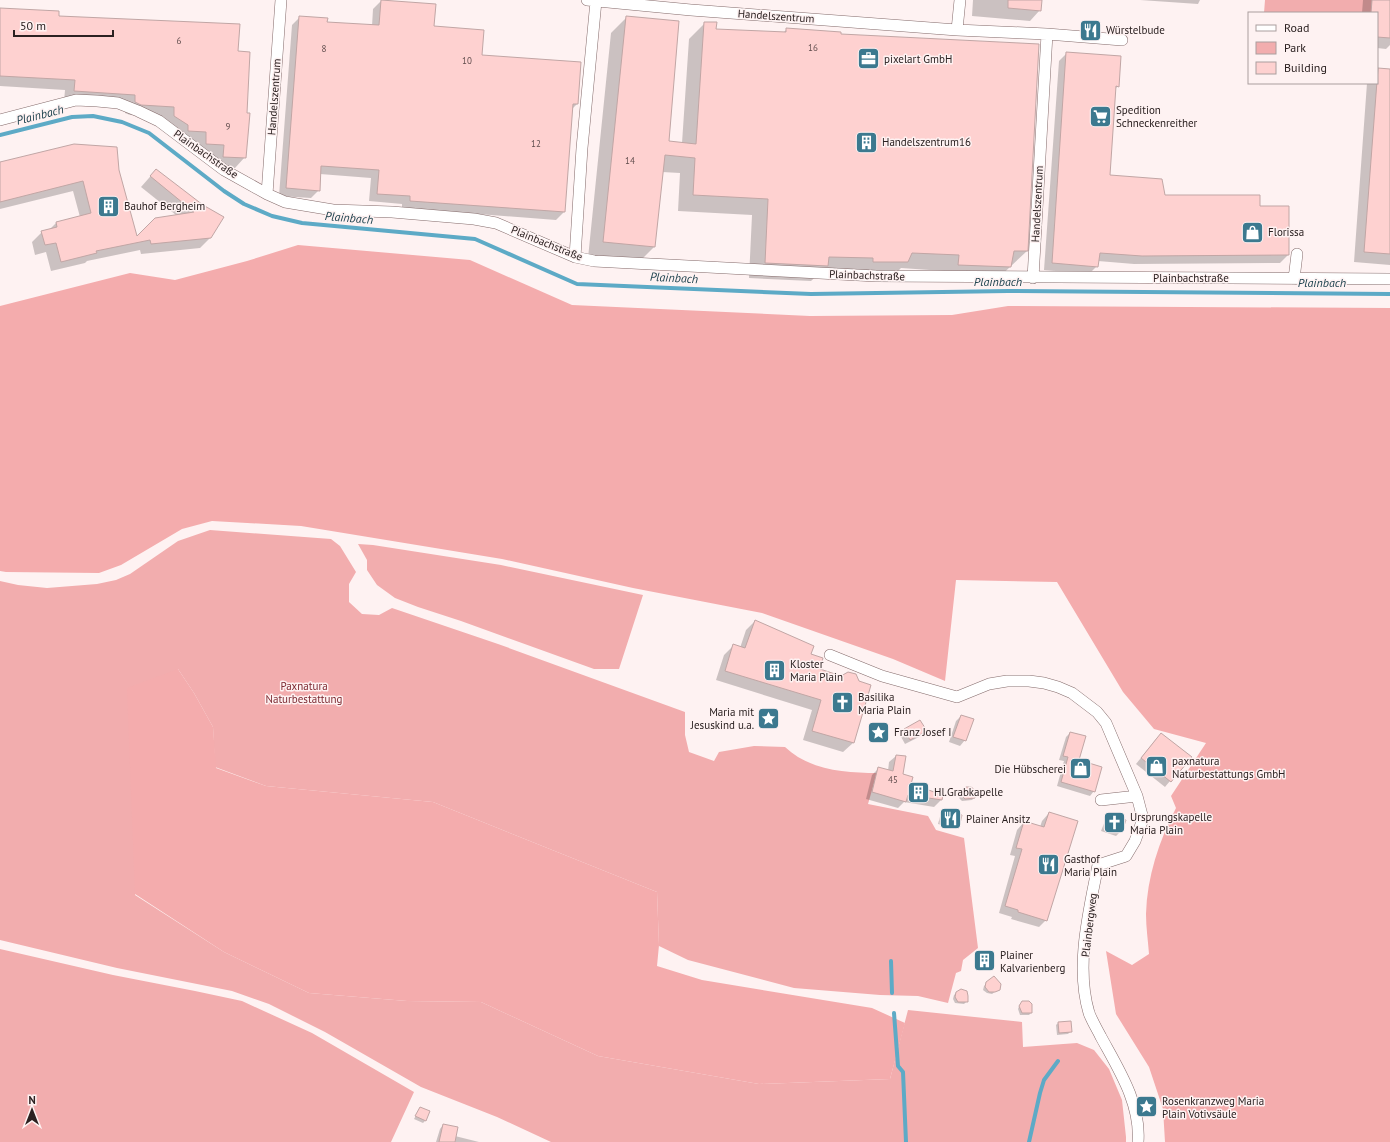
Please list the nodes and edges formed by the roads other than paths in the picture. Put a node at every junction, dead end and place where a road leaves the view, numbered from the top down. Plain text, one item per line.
1 (280, 0) edge
2 (960, 0) edge
3 (592, 1) edge
4 (957, 30) junction
5 (1047, 34) junction
6 (1122, 40) dead end
7 (0, 120) edge
8 (266, 194) junction
9 (1297, 254) dead end
10 (575, 257) junction
11 (1033, 278) junction
12 (1294, 279) junction
13 (1390, 279) edge
14 (830, 655) dead end
15 (1137, 796) junction
16 (1101, 800) dead end
17 (1138, 1142) edge

1 - 8 street, Handelszentrum
2 - 4 street
3 - 4 street, Handelszentrum
3 - 10 street, Handelszentrum
4 - 5 street, Handelszentrum
5 - 6 street, Handelszentrum
5 - 11 street, Handelszentrum
7 - 8 street, Plainbachstraße
8 - 10 street, Plainbachstraße
9 - 12 street
10 - 11 street, Plainbachstraße
11 - 12 street, Plainbachstraße
12 - 13 street, Plainbachstraße
14 - 15 street, Plainbergweg
15 - 16 street
15 - 17 street, Plainbergweg

